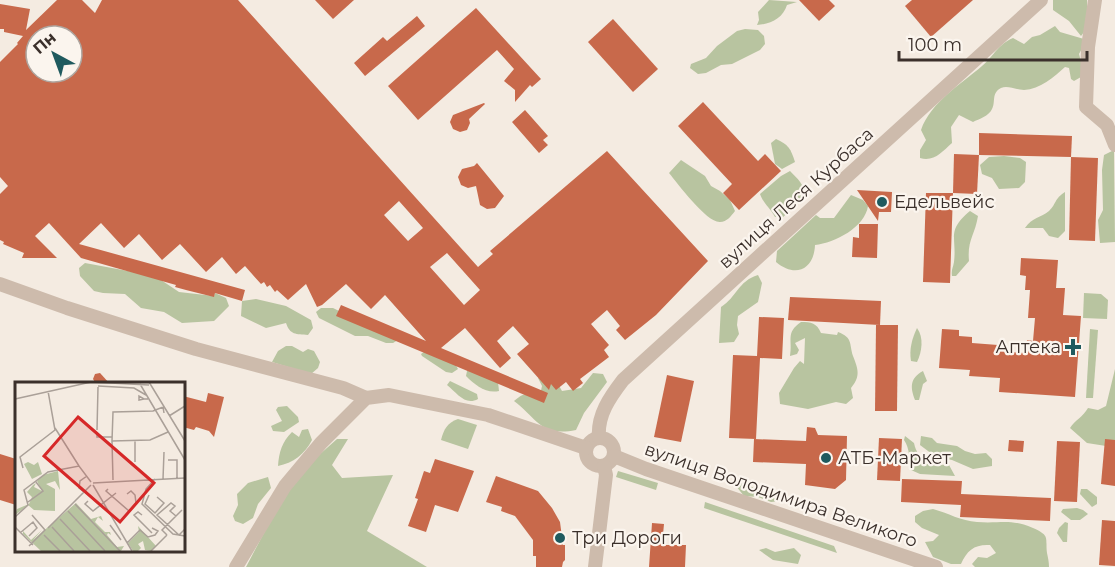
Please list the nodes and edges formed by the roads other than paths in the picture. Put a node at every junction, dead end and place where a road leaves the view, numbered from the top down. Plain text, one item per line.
1 (1041, 0) edge
2 (1095, 0) edge
3 (1115, 145) edge
4 (0, 284) edge
5 (366, 398) junction
6 (599, 438) junction
7 (586, 448) junction
8 (609, 461) junction
9 (236, 567) edge
10 (595, 567) edge
11 (936, 567) edge

1 - 6 street, вулиця Леся Курбаса
2 - 3 street
4 - 5 street
5 - 7 street
5 - 9 street
6 - 7 street
6 - 8 street
7 - 8 street
8 - 10 street
8 - 11 street, вулиця Володимира Великого

